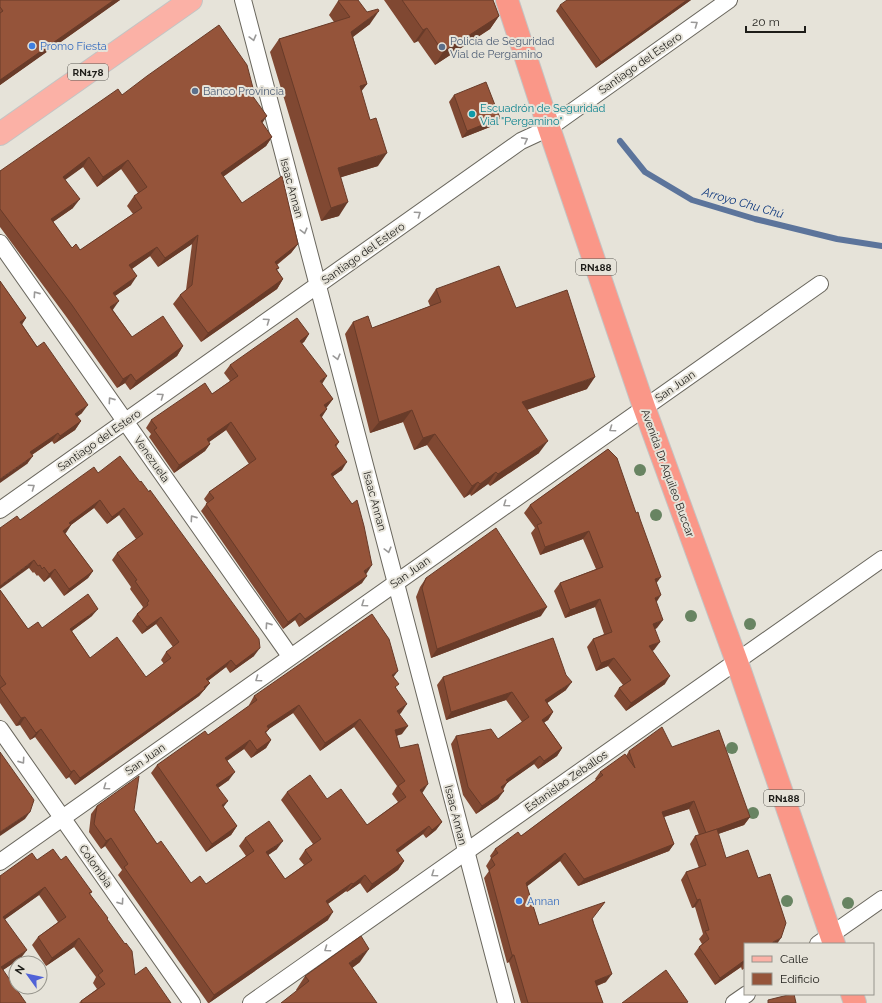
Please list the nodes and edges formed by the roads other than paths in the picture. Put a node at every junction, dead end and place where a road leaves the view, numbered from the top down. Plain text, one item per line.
1 (243, 0) edge
2 (507, 0) edge
3 (729, 0) edge
4 (179, 3) edge
5 (548, 128) junction
6 (0, 134) edge
7 (0, 243) edge
8 (318, 284) junction
9 (820, 284) dead end
10 (644, 407) junction
11 (126, 421) junction
12 (0, 510) edge
13 (882, 559) edge
14 (396, 582) junction
15 (290, 656) junction
16 (736, 662) junction
17 (0, 729) edge
18 (62, 818) junction
19 (465, 851) junction
20 (0, 862) edge
21 (882, 899) edge
22 (828, 941) edge
23 (746, 995) edge
24 (192, 1003) edge
25 (250, 1003) edge
26 (506, 1003) edge
27 (734, 1003) edge

1 -> 8 street, Isaac Annan
2 - 5 highway, Avenida Dr Aquileo Buccar / RN188
5 -> 3 street, Santiago del Estero
4 - 6 main road, RN178
8 -> 5 street, Santiago del Estero
5 - 10 highway, Avenida Dr Aquileo Buccar / RN188
11 -> 7 street, Venezuela
11 -> 8 street, Santiago del Estero
8 -> 14 street, Isaac Annan
9 - 10 street, San Juan
10 -> 14 street, San Juan
10 - 16 highway, Avenida Dr Aquileo Buccar / RN188
12 -> 11 street, Santiago del Estero
15 -> 11 street, Venezuela
13 - 16 street, Estanislao Zeballos
14 -> 15 street, San Juan
14 - 19 street, Isaac Annan
15 -> 18 street, San Juan
16 - 19 street, Estanislao Zeballos
16 - 22 highway, Avenida Dr Aquileo Buccar / RN188
17 -> 18 street, Colombia
18 - 20 street, San Juan
18 -> 24 street, Colombia
19 -> 25 street, Estanislao Zeballos
19 - 26 street, Isaac Annan
21 - 22 street
23 - 27 street

